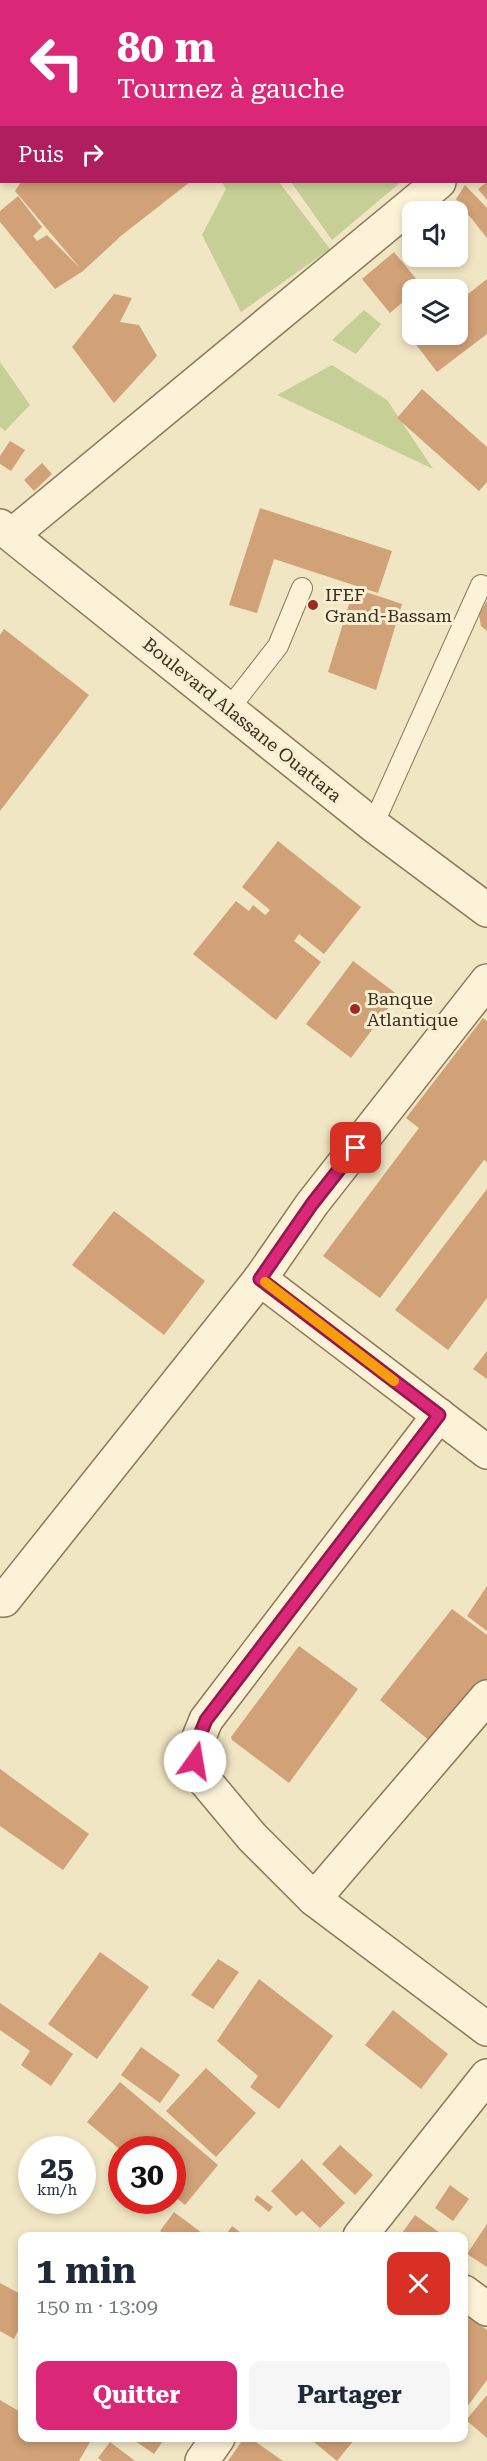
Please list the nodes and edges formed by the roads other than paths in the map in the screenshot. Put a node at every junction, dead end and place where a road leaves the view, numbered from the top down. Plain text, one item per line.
1 (438, 183) edge
2 (6, 531) edge
3 (481, 585) dead end
4 (302, 588) dead end
5 (228, 710) junction
6 (373, 825) junction
7 (487, 910) edge
8 (487, 981) edge
9 (260, 1279) junction
10 (439, 1415) junction
11 (487, 1452) edge
12 (0, 1600) edge
13 (487, 1697) edge
14 (314, 1899) junction
15 (487, 2030) edge
16 (487, 2076) edge
17 (373, 2232) edge
18 (468, 2295) edge
19 (487, 2309) edge
20 (215, 2442) edge
21 (202, 2461) edge

1 - 2 street
2 - 5 street, Boulevard Alassane Ouattara
3 - 6 lane
4 - 5 lane
5 - 6 street, Boulevard Alassane Ouattara
6 - 7 street, Boulevard Alassane Ouattara
8 - 9 street
9 - 10 street
9 - 12 street
10 - 11 street
10 - 14 street
13 - 14 street
14 - 15 street
16 - 17 street
18 - 19 street
20 - 21 street

